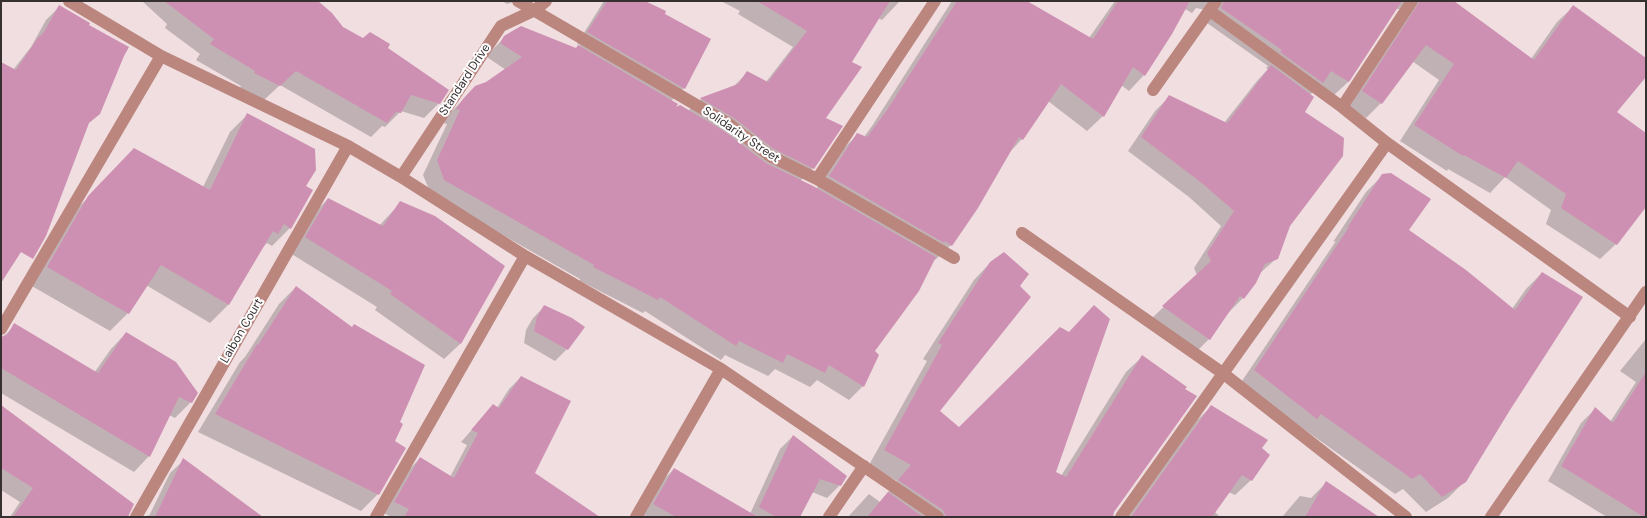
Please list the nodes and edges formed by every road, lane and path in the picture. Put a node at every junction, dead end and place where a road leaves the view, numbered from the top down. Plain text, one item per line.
1 (69, 1) edge
2 (518, 1) edge
3 (546, 1) edge
4 (935, 1) edge
5 (1412, 1) edge
6 (1213, 6) edge
7 (535, 10) junction
8 (161, 56) junction
9 (1153, 90) dead end
10 (1342, 107) junction
11 (1387, 143) junction
12 (348, 146) junction
13 (401, 177) junction
14 (817, 179) junction
15 (1022, 233) dead end
16 (525, 256) junction
17 (954, 258) dead end
18 (1646, 292) edge
19 (1630, 316) junction
20 (1, 329) edge
21 (721, 369) junction
22 (1224, 374) junction
23 (864, 466) junction
24 (136, 517) edge
25 (376, 517) edge
26 (636, 517) edge
27 (829, 517) edge
28 (938, 517) edge
29 (1121, 517) edge
30 (1406, 517) edge
31 (1491, 517) edge

1 - 8 street
2 - 7 street, Solidarity Street
3 - 7 street, Standard Drive
4 - 14 street
5 - 10 street
6 - 9 street
6 - 10 street
7 - 13 street, Standard Drive
7 - 14 street, Solidarity Street
8 - 12 street
8 - 20 street
10 - 11 street
11 - 19 street
11 - 22 street
12 - 13 street
12 - 24 street, Laibon Court
13 - 16 street
14 - 17 street, Solidarity Street
15 - 22 street
16 - 21 street
16 - 25 street
18 - 19 street
19 - 31 street
21 - 23 street
21 - 26 street
22 - 29 street
22 - 30 street
23 - 27 street
23 - 28 street

